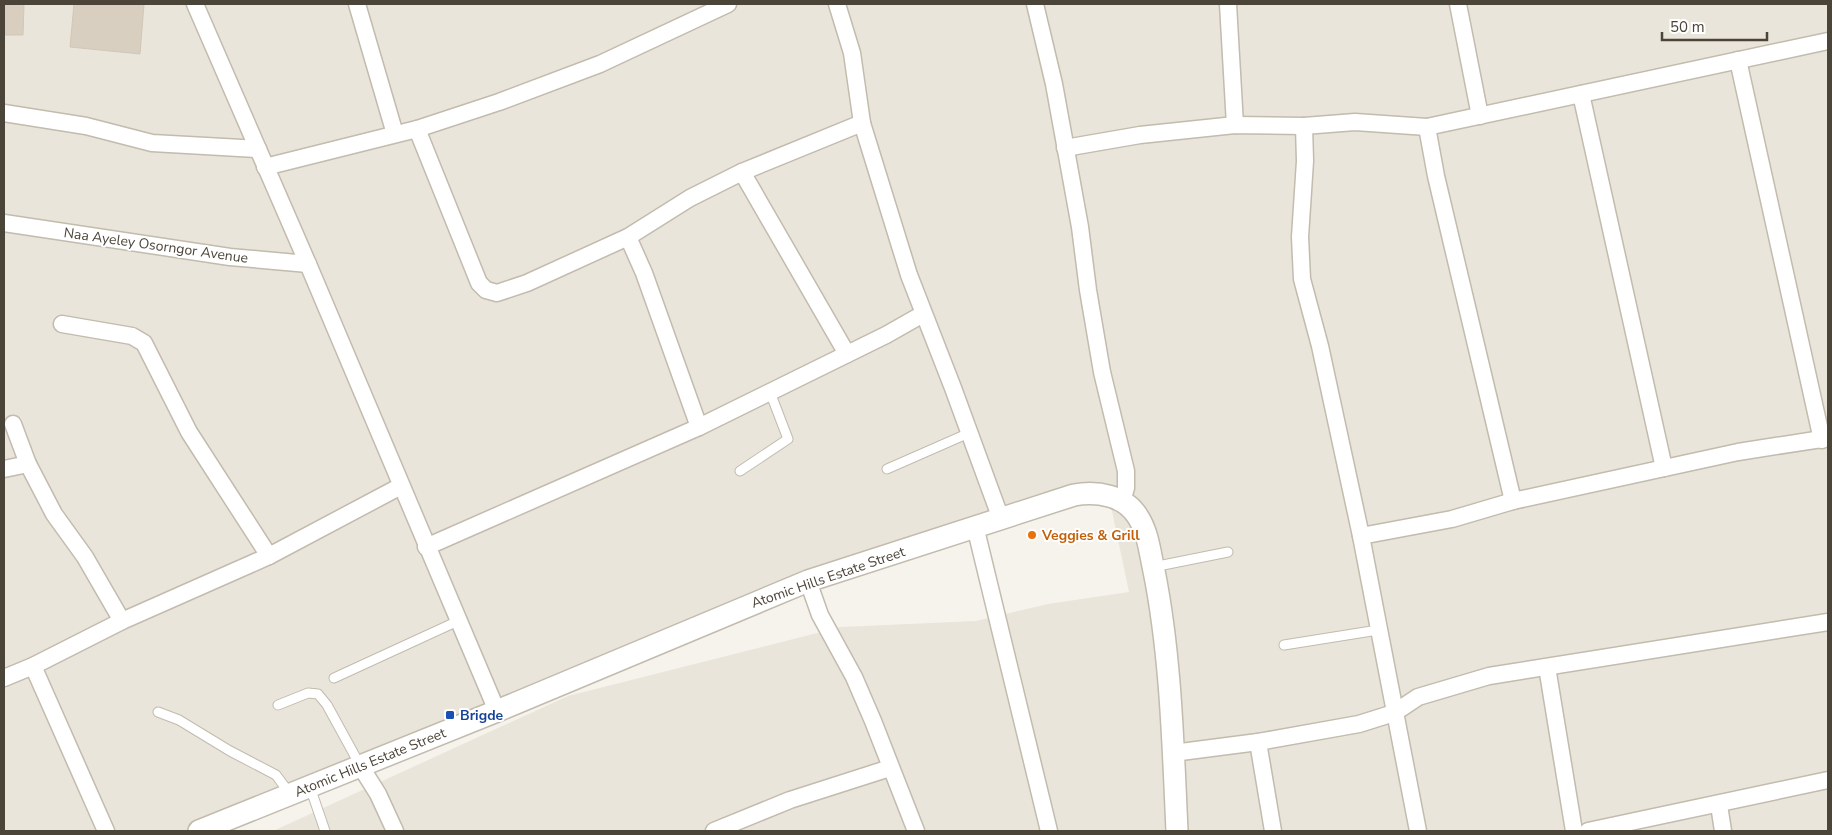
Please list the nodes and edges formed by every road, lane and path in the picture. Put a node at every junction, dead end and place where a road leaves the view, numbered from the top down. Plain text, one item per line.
1 (195, 4) edge
2 (357, 4) edge
3 (728, 4) edge
4 (837, 4) edge
5 (1035, 4) edge
6 (1228, 4) edge
7 (1458, 4) edge
8 (1828, 41) edge
9 (1738, 60) junction
10 (1581, 94) junction
11 (4, 113) edge
12 (1480, 116) junction
13 (862, 123) junction
14 (1235, 125) junction
15 (1304, 126) junction
16 (1426, 127) junction
17 (417, 129) junction
18 (395, 134) junction
19 (1065, 148) junction
20 (258, 149) junction
21 (265, 167) junction
22 (742, 172) junction
23 (4, 223) edge
24 (628, 237) junction
25 (308, 264) junction
26 (923, 314) junction
27 (62, 324) dead end
28 (847, 354) junction
29 (770, 392) junction
30 (13, 424) dead end
31 (699, 427) junction
32 (968, 433) junction
33 (1825, 439) edge
34 (28, 464) junction
35 (1664, 468) junction
36 (4, 469) edge
37 (887, 469) dead end
38 (740, 471) dead end
39 (401, 486) junction
40 (1122, 501) junction
41 (1513, 502) junction
42 (1001, 519) junction
43 (975, 526) junction
44 (1361, 536) junction
45 (426, 547) junction
46 (1228, 552) dead end
47 (268, 556) junction
48 (1153, 567) junction
49 (808, 581) junction
50 (122, 621) junction
51 (458, 621) junction
52 (1828, 622) edge
53 (1378, 630) junction
54 (1284, 645) dead end
55 (33, 666) junction
56 (1547, 667) junction
57 (4, 678) edge
58 (334, 678) dead end
59 (278, 705) dead end
60 (496, 711) junction
61 (158, 712) dead end
62 (1394, 713) junction
63 (1258, 742) junction
64 (1173, 754) junction
65 (361, 767) junction
66 (890, 768) junction
67 (1828, 780) edge
68 (300, 791) junction
69 (1719, 805) junction
70 (748, 824) edge
71 (106, 831) edge
72 (199, 831) edge
73 (324, 831) edge
74 (395, 831) edge
75 (714, 831) edge
76 (916, 831) edge
77 (1049, 831) edge
78 (1177, 831) edge
79 (1273, 831) edge
80 (1418, 831) edge
81 (1574, 831) edge
82 (1588, 831) edge
83 (1723, 831) edge

1 - 20 street
2 - 18 street
3 - 17 street
4 - 13 street
5 - 19 street
6 - 14 street
7 - 12 street
8 - 9 street
9 - 10 street
9 - 33 street
10 - 12 street
10 - 35 street
11 - 20 street
12 - 16 street
13 - 22 street
13 - 26 street
14 - 15 street
14 - 19 street
15 - 16 street
15 - 44 street
16 - 41 street
17 - 18 street
17 - 24 street
18 - 21 street
19 - 40 street
20 - 21 street
21 - 25 street
22 - 24 street
22 - 28 street
23 - 25 street, Naa Ayeley Osorngor Avenue
24 - 31 street
25 - 39 street
26 - 28 street
26 - 32 street
27 - 47 street
28 - 29 street
29 - 31 street
29 - 38 lane
30 - 34 street
31 - 45 street
32 - 37 lane
32 - 42 street
33 - 35 street
34 - 36 street
34 - 50 street
35 - 41 street
39 - 45 street
39 - 47 street
40 - 42 street, Atomic Hills Estate Street
40 - 48 street, Atomic Hills Estate Street
41 - 44 street
42 - 43 street, Atomic Hills Estate Street
43 - 49 street, Atomic Hills Estate Street
43 - 77 street
44 - 53 street
45 - 51 street
46 - 48 lane
47 - 50 street
48 - 64 street, Atomic Hills Estate Street
49 - 60 street, Atomic Hills Estate Street
49 - 66 street
50 - 55 street
51 - 58 lane
51 - 60 street
52 - 56 street
53 - 54 lane
53 - 62 street
55 - 57 street
55 - 71 street
56 - 62 street
56 - 81 street
59 - 65 lane
60 - 65 street, Atomic Hills Estate Street
61 - 68 lane
62 - 63 street
62 - 80 street
63 - 64 street
63 - 79 street
64 - 78 street, Atomic Hills Estate Street
65 - 68 street, Atomic Hills Estate Street
65 - 74 street
66 - 70 street
66 - 76 street
67 - 69 street
68 - 72 street, Atomic Hills Estate Street
68 - 73 lane
69 - 82 street
69 - 83 street
70 - 75 street

